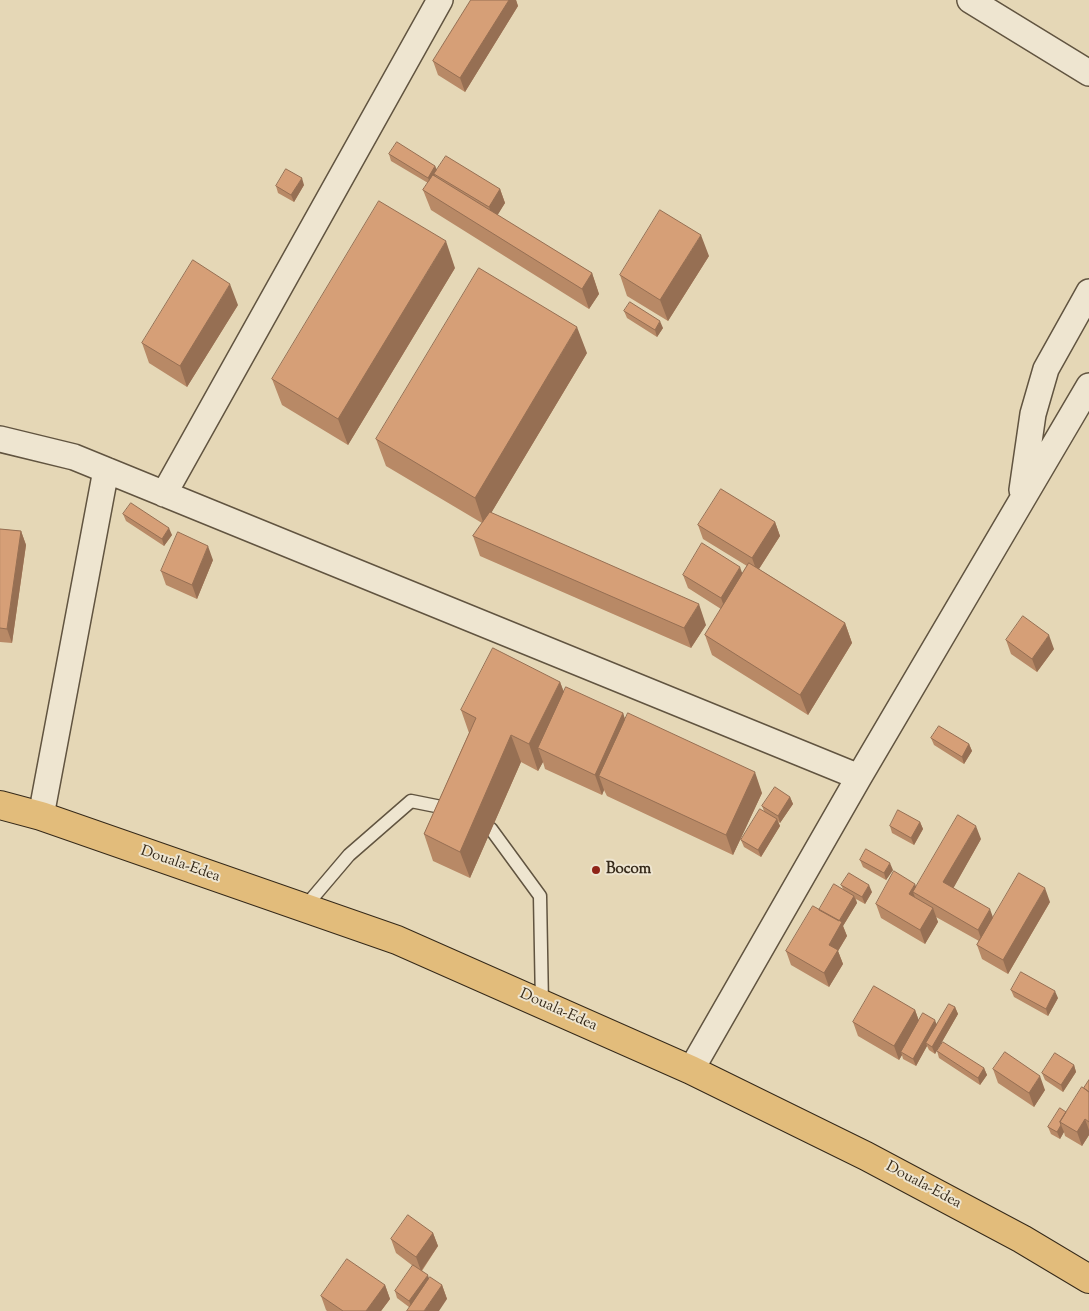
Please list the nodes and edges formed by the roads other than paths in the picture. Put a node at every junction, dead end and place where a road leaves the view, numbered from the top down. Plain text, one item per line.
1 (440, 0) edge
2 (970, 0) edge
3 (1089, 73) edge
4 (1089, 292) edge
5 (1089, 386) edge
6 (0, 439) edge
7 (106, 470) junction
8 (164, 494) junction
9 (1020, 502) junction
10 (859, 777) junction
11 (0, 805) edge
12 (456, 810) edge
13 (41, 816) junction
14 (491, 829) dead end
15 (304, 908) junction
16 (542, 1005) junction
17 (691, 1070) junction
18 (1089, 1279) edge

1 - 8 street
2 - 3 street
4 - 9 street
5 - 9 street
6 - 7 street
7 - 8 street
7 - 13 street
8 - 10 street
9 - 10 street
10 - 17 street
11 - 13 highway, Douala-Edea
12 - 15 lane
13 - 15 highway, Douala-Edea
14 - 16 lane
15 - 16 highway, Douala-Edea
16 - 17 highway, Douala-Edea
17 - 18 highway, Douala-Edea

